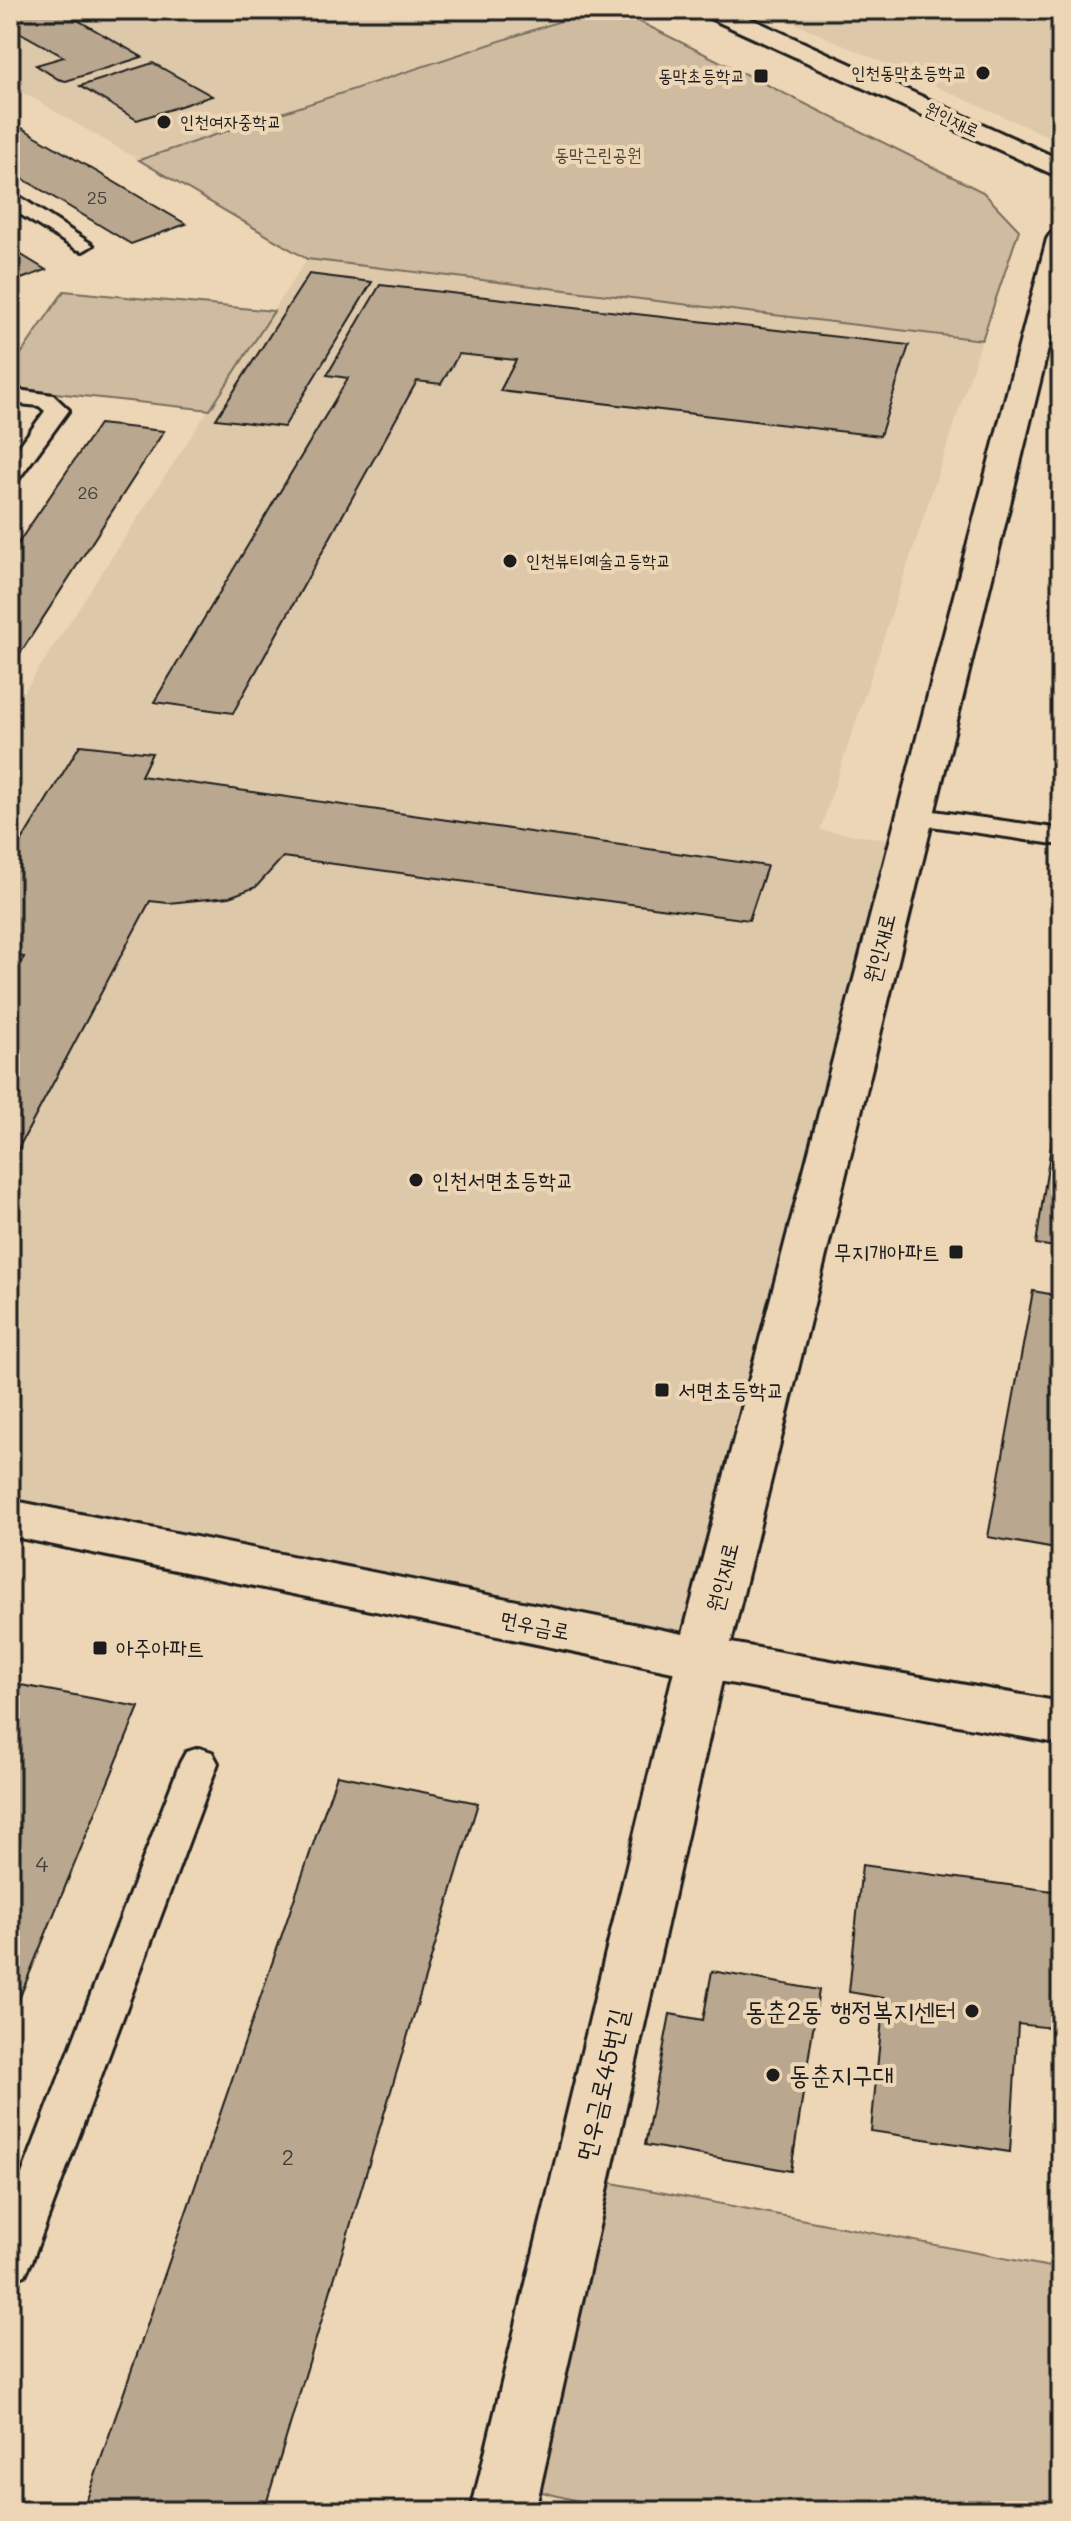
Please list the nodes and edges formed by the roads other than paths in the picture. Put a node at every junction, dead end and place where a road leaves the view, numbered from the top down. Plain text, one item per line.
1 (712, 10) edge
2 (1061, 170) edge
3 (10, 199) edge
4 (1061, 239) edge
5 (83, 245) dead end
6 (10, 396) edge
7 (10, 475) edge
8 (913, 816) junction
9 (1061, 837) edge
10 (10, 1518) edge
11 (702, 1658) junction
12 (1061, 1723) edge
13 (199, 1763) dead end
14 (10, 2261) edge
15 (503, 2511) edge

1 - 2 main road, 원인재로
3 - 5 lane
4 - 8 main road, 원인재로
6 - 7 lane
8 - 9 lane
8 - 11 main road, 원인재로
10 - 11 main road, 먼우금로
11 - 12 main road, 먼우금로
11 - 15 main road, 먼우금로45번길
13 - 14 lane

